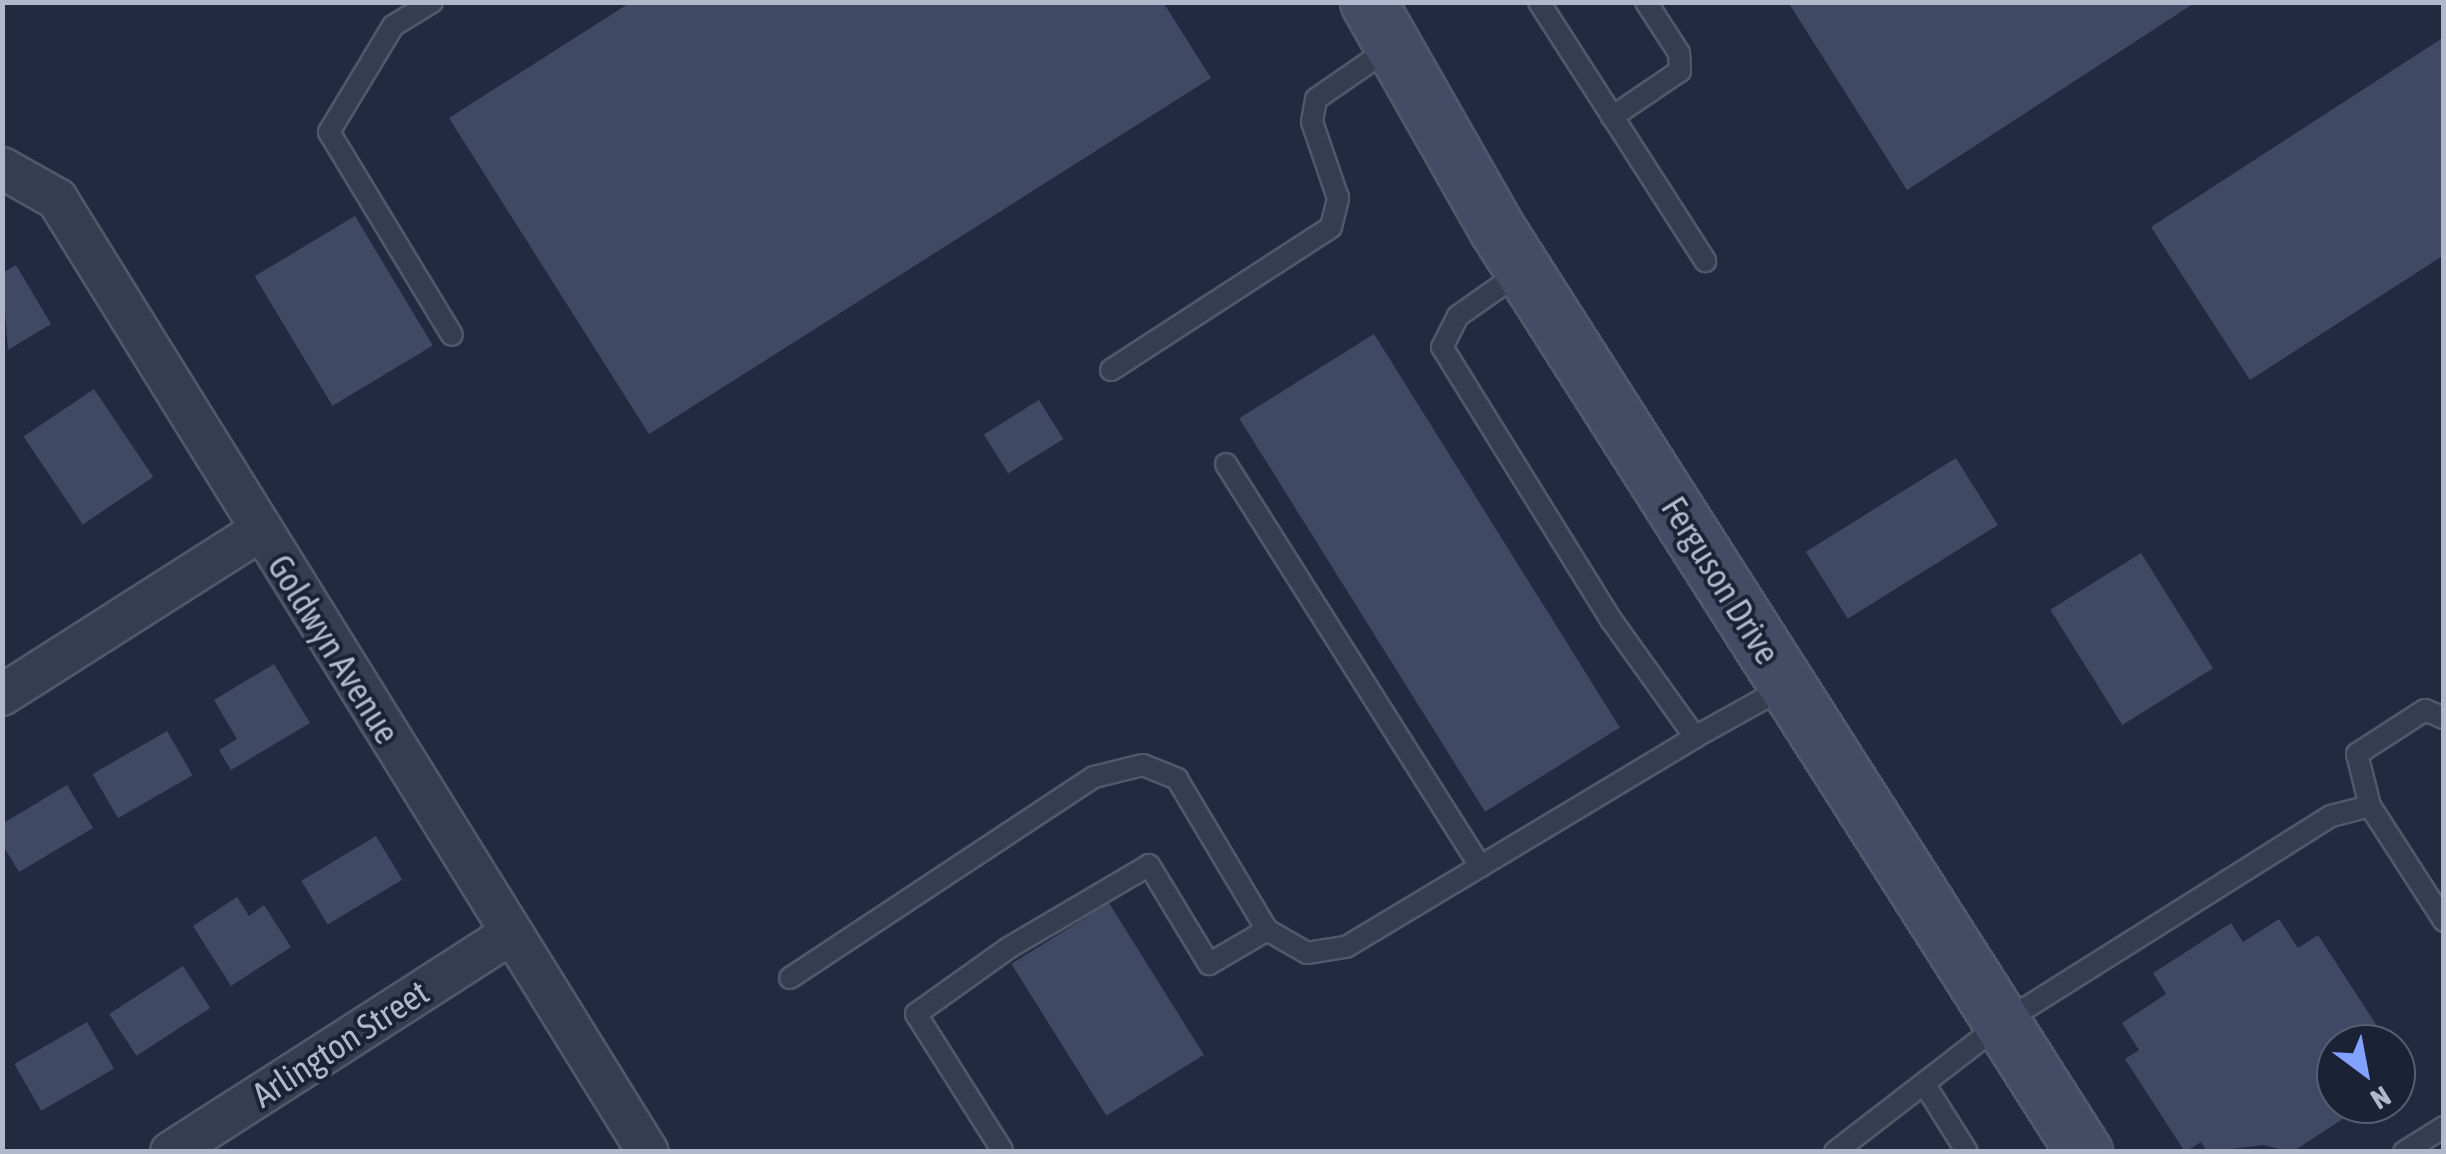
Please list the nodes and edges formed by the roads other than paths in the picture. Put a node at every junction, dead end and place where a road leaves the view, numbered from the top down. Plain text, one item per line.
1 (432, 2) edge
2 (1538, 2) edge
3 (1646, 2) edge
4 (1380, 24) edge
5 (1612, 117) junction
6 (2, 168) edge
7 (1705, 261) dead end
8 (1523, 270) junction
9 (452, 335) dead end
10 (1111, 370) dead end
11 (1226, 464) dead end
12 (261, 530) junction
13 (1788, 686) junction
14 (2, 695) edge
15 (2444, 718) edge
16 (1695, 736) junction
17 (2370, 806) junction
18 (1480, 866) junction
19 (2444, 921) edge
20 (1267, 930) junction
21 (510, 934) junction
22 (790, 978) dead end
23 (2002, 1023) junction
24 (1925, 1085) junction
25 (2444, 1127) edge
26 (1002, 1150) edge
27 (171, 1152) edge
28 (648, 1152) edge
29 (1835, 1152) edge
30 (1967, 1152) edge
31 (2084, 1152) edge
32 (2404, 1152) edge

1 - 9 lane
2 - 5 lane
3 - 5 lane
4 - 8 street, Ferguson Drive
4 - 10 lane
5 - 7 lane
6 - 12 street, Goldwyn Avenue
8 - 13 street, Ferguson Drive
8 - 16 lane
11 - 18 lane
12 - 14 street
12 - 21 street, Goldwyn Avenue
13 - 16 lane
13 - 23 street, Ferguson Drive
15 - 17 lane
16 - 18 lane
17 - 19 lane
17 - 23 lane
18 - 20 lane
20 - 22 lane
20 - 26 lane
21 - 27 street, Arlington Street
21 - 28 street, Goldwyn Avenue
23 - 24 lane
23 - 31 street, Ferguson Drive
24 - 29 lane
24 - 30 lane
25 - 32 lane

